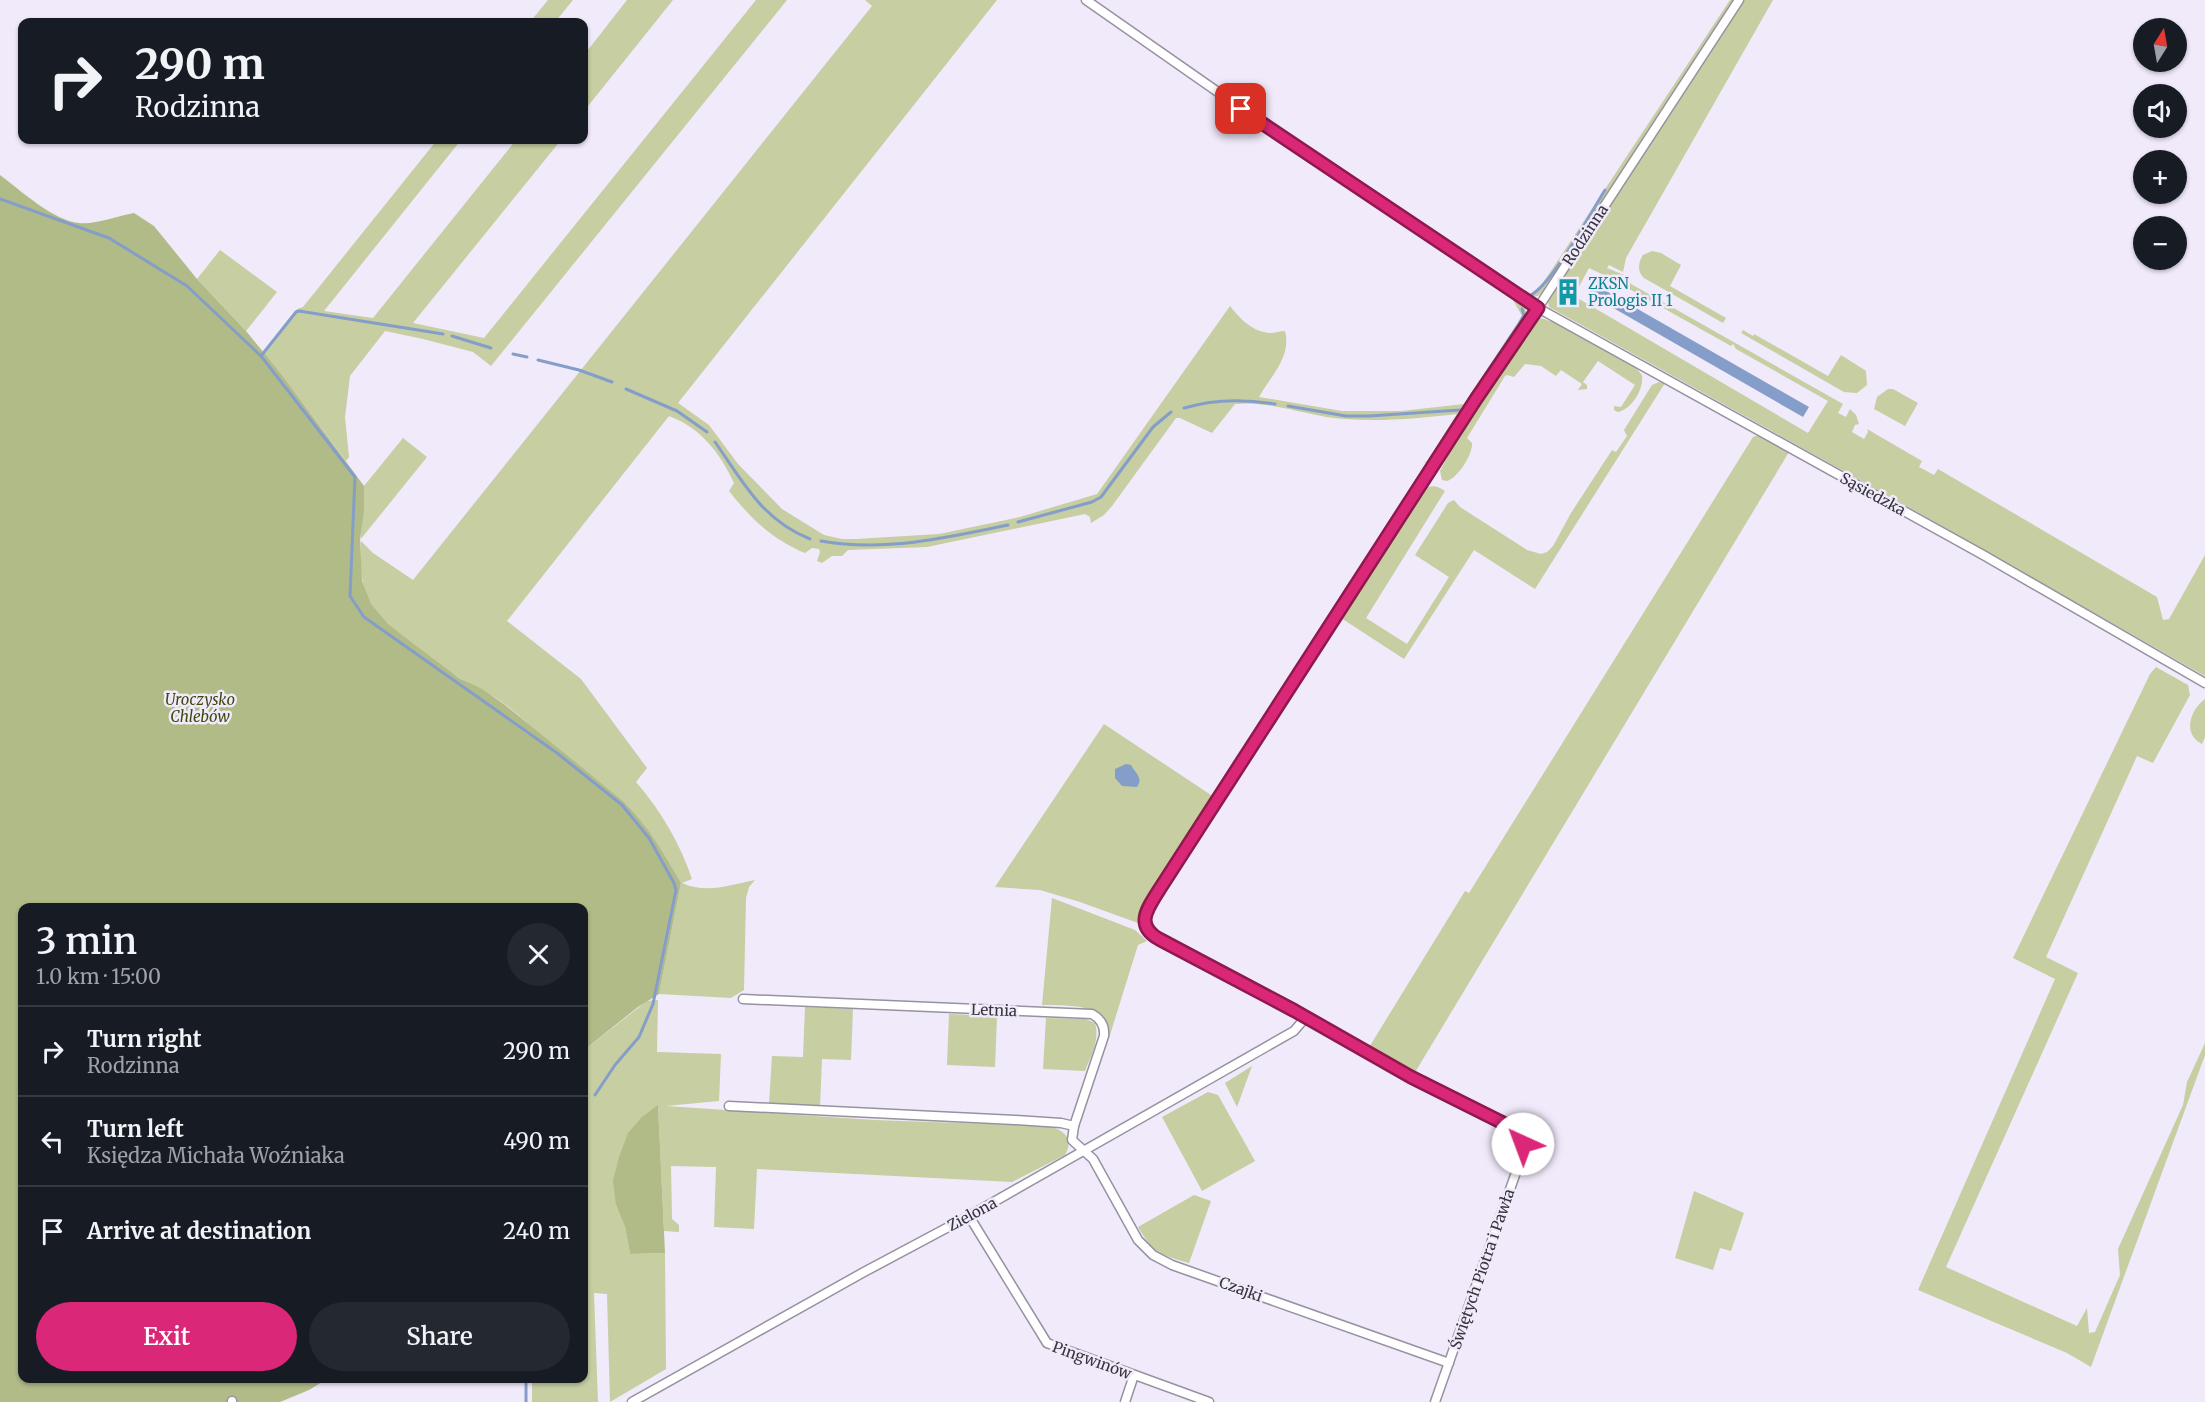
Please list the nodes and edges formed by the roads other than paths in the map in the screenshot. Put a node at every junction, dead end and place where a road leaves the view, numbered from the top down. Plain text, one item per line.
1 (1086, 0) edge
2 (1739, 0) edge
3 (1538, 308) junction
4 (2205, 683) edge
5 (743, 999) dead end
6 (1306, 1017) junction
7 (729, 1106) dead end
8 (1074, 1126) junction
9 (1084, 1152) junction
10 (969, 1216) junction
11 (1449, 1363) junction
12 (1134, 1375) junction
13 (632, 1402) edge
14 (1125, 1402) edge
15 (1209, 1402) edge
16 (1435, 1402) edge

1 - 3 street, Sąsiedzka
2 - 3 street, Rodzinna
3 - 4 street, Sąsiedzka
3 - 6 street, Rodzinna
5 - 8 street, Letnia
6 - 9 street, Zielona
6 - 11 street, Świętych Piotra i Pawła
7 - 8 street
8 - 9 street
9 - 10 street, Zielona
9 - 11 street, Czajki
10 - 12 street, Pingwinów
10 - 13 street, Zielona
11 - 16 street, Świętych Piotra i Pawła
12 - 14 street
12 - 15 street, Pingwinów

